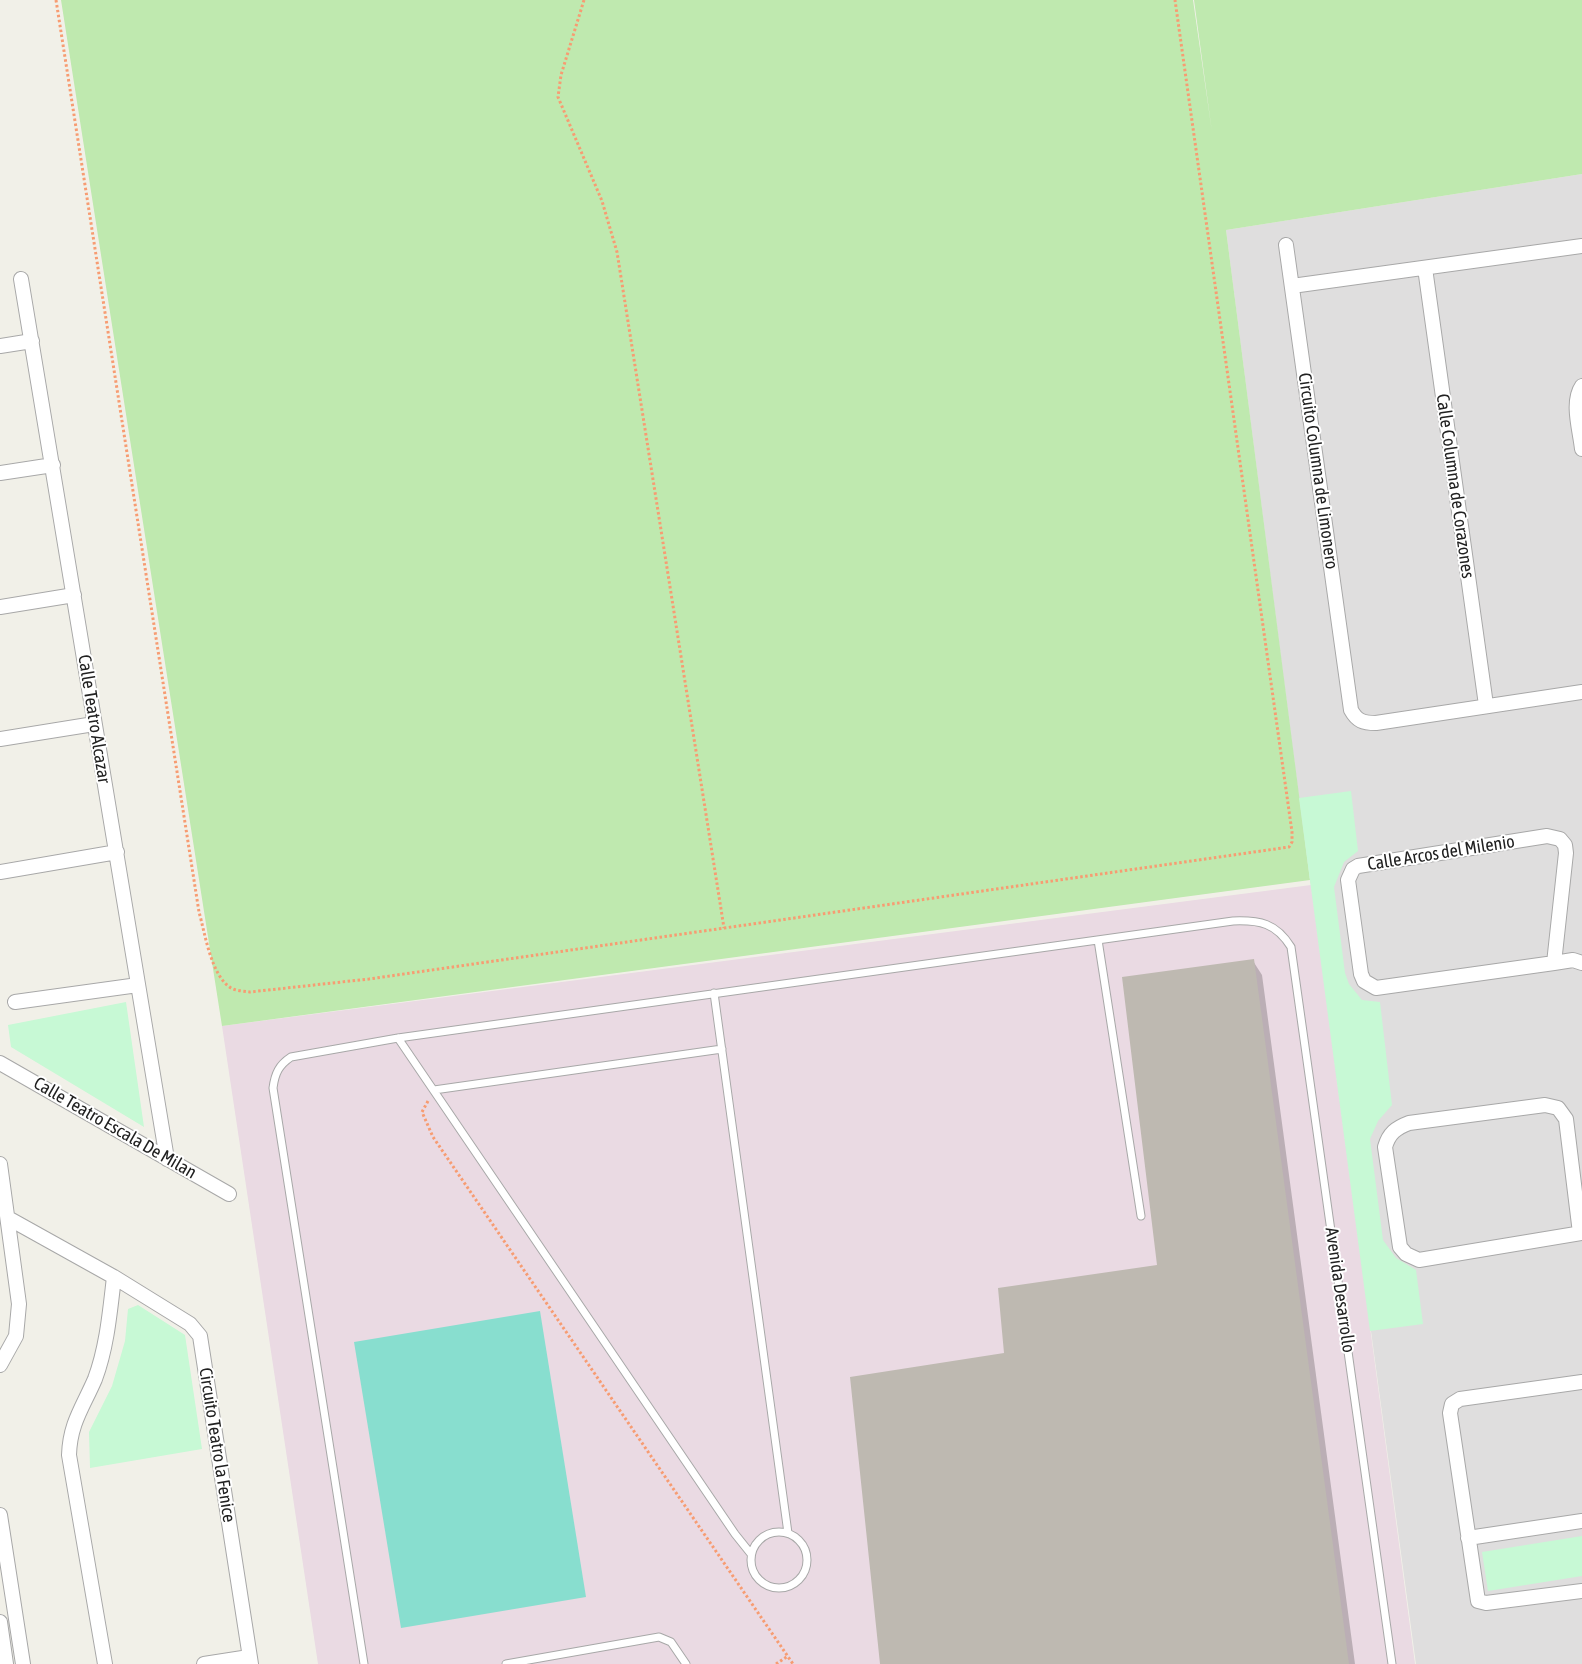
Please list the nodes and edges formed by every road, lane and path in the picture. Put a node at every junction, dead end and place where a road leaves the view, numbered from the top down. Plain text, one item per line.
1 (56, 0) edge
2 (584, 0) edge
3 (1175, 0) edge
4 (1286, 245) dead end
5 (1582, 246) edge
6 (1425, 268) junction
7 (21, 279) dead end
8 (1292, 286) junction
9 (32, 341) junction
10 (0, 346) edge
11 (1582, 386) edge
12 (1582, 449) edge
13 (53, 465) junction
14 (0, 473) edge
15 (74, 595) junction
16 (0, 607) edge
17 (1582, 692) edge
18 (1486, 705) junction
19 (94, 724) junction
20 (0, 739) edge
21 (117, 852) junction
22 (0, 872) edge
23 (724, 928) junction
24 (1098, 940) junction
25 (1579, 958) edge
26 (1554, 963) junction
27 (138, 985) junction
28 (714, 993) junction
29 (15, 1002) dead end
30 (398, 1038) junction
31 (722, 1049) junction
32 (0, 1062) edge
33 (434, 1090) junction
34 (167, 1159) junction
35 (0, 1164) edge
36 (229, 1194) dead end
37 (1141, 1216) dead end
38 (8, 1218) junction
39 (1581, 1233) edge
40 (114, 1277) junction
41 (0, 1365) edge
42 (1582, 1382) edge
43 (0, 1515) edge
44 (1582, 1521) edge
45 (788, 1533) junction
46 (1468, 1538) junction
47 (751, 1554) junction
48 (1582, 1591) edge
49 (0, 1622) edge
50 (788, 1656) junction
51 (250, 1661) edge
52 (6, 1664) edge
53 (23, 1664) edge
54 (105, 1664) edge
55 (204, 1664) edge
56 (364, 1664) edge
57 (506, 1664) edge
58 (686, 1664) edge
59 (776, 1664) edge
60 (793, 1664) edge
61 (1392, 1664) edge

1 - 23 path
2 - 23 path
3 - 23 path
4 - 8 street, Circuito Columna de Limonero
5 - 6 street
6 - 8 street
6 - 18 street, Calle Columna de Corazones
7 - 9 street, Calle Teatro Alcazar
8 - 18 street, Circuito Columna de Limonero
9 - 10 street
9 - 13 street, Calle Teatro Alcazar
11 - 12 street
13 - 14 street
13 - 15 street, Calle Teatro Alcazar
15 - 16 street
15 - 19 street, Calle Teatro Alcazar
17 - 18 street, Circuito Columna de Limonero
19 - 20 street
19 - 21 street, Calle Teatro Alcazar
21 - 22 street
21 - 27 street, Calle Teatro Alcazar
24 - 28 lane
24 - 37 lane
24 - 61 lane, Avenida Desarrollo
25 - 26 street, Calle Arcos del Milenio
26 - 26 street, Calle Arcos del Milenio
27 - 29 street
27 - 34 street, Calle Teatro Alcazar
28 - 30 lane
28 - 31 lane
30 - 33 lane
30 - 56 lane
31 - 33 lane
31 - 45 lane
32 - 34 street, Calle Teatro Escala De Milan
33 - 47 lane
33 - 50 path
34 - 36 street, Calle Teatro Escala De Milan
35 - 38 street
38 - 40 street, Circuito Teatro la Fenice
38 - 41 street
39 - 39 street
40 - 51 street, Circuito Teatro la Fenice
40 - 54 street
42 - 46 street
43 - 53 street
44 - 46 street
45 - 47 lane
45 - 47 lane
46 - 48 street
49 - 52 street
50 - 59 path
50 - 60 path
51 - 55 street, Circuito Teatro la Fenice
57 - 58 lane

